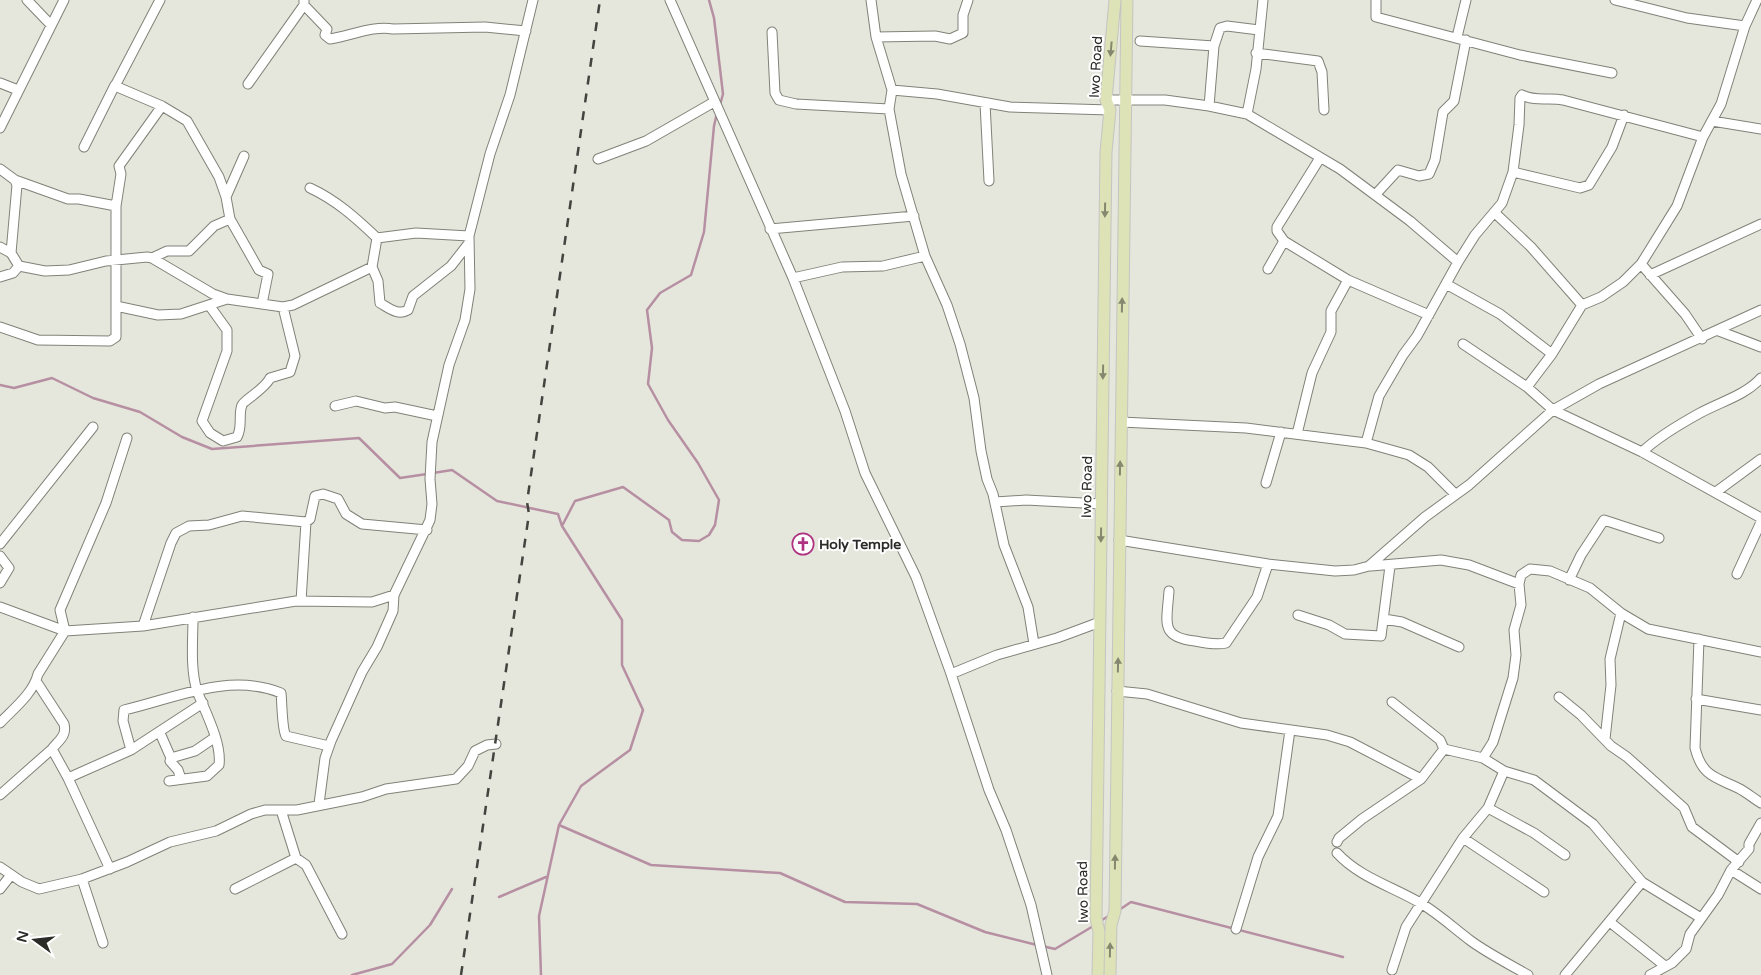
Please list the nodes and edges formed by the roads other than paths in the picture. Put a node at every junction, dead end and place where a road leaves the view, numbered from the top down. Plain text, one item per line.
1 (28, 0) edge
2 (64, 0) edge
3 (160, 0) edge
4 (533, 0) edge
5 (670, 0) edge
6 (871, 0) edge
7 (968, 0) edge
8 (1116, 0) edge
9 (1127, 0) edge
10 (1262, 0) edge
11 (1376, 0) edge
12 (1466, 0) edge
13 (1615, 0) edge
14 (1757, 0) edge
15 (304, 2) edge
16 (50, 24) junction
17 (1745, 26) junction
18 (1259, 30) junction
19 (526, 31) junction
20 (772, 32) dead end
21 (876, 37) junction
22 (1462, 39) junction
23 (1140, 41) dead end
24 (1214, 46) junction
25 (1256, 53) junction
26 (1612, 73) dead end
27 (0, 83) edge
28 (248, 84) dead end
29 (115, 85) junction
30 (18, 90) junction
31 (892, 90) junction
32 (148, 100) junction
33 (1125, 100) junction
34 (714, 102) junction
35 (985, 103) junction
36 (1108, 105) junction
37 (162, 106) junction
38 (1209, 106) junction
39 (889, 109) junction
40 (1324, 110) dead end
41 (1247, 114) junction
42 (1624, 115) junction
43 (155, 117) junction
44 (1712, 121) junction
45 (0, 128) edge
46 (1761, 129) edge
47 (1703, 137) junction
48 (84, 146) dead end
49 (244, 156) dead end
50 (1320, 158) junction
51 (598, 159) dead end
52 (0, 169) edge
53 (1513, 172) junction
54 (15, 180) junction
55 (989, 180) dead end
56 (310, 188) dead end
57 (1376, 194) junction
58 (226, 196) junction
59 (116, 206) junction
60 (1495, 213) junction
61 (914, 216) junction
62 (230, 219) junction
63 (1761, 224) edge
64 (770, 229) junction
65 (377, 238) junction
66 (469, 239) junction
67 (1284, 240) junction
68 (0, 247) edge
69 (167, 251) junction
70 (12, 254) junction
71 (924, 256) junction
72 (152, 258) junction
73 (117, 259) junction
74 (1458, 262) junction
75 (162, 264) junction
76 (1641, 264) junction
77 (19, 266) junction
78 (372, 267) junction
79 (1268, 269) dead end
80 (1650, 275) junction
81 (0, 277) edge
82 (793, 278) junction
83 (1348, 280) junction
84 (1446, 284) junction
85 (227, 299) junction
86 (262, 304) junction
87 (209, 305) junction
88 (1582, 305) junction
89 (116, 306) junction
90 (283, 307) junction
91 (1761, 310) edge
92 (1429, 315) junction
93 (220, 318) junction
94 (0, 327) edge
95 (1718, 331) junction
96 (1702, 339) junction
97 (1463, 344) dead end
98 (1761, 347) edge
99 (1552, 354) junction
100 (1761, 378) edge
101 (1528, 387) junction
102 (335, 406) dead end
103 (1553, 410) junction
104 (437, 416) junction
105 (1121, 422) junction
106 (93, 427) dead end
107 (1281, 432) junction
108 (1297, 434) junction
109 (127, 438) dead end
110 (1366, 443) junction
111 (1642, 452) junction
112 (1761, 459) edge
113 (1266, 483) dead end
114 (1716, 492) junction
115 (1455, 494) junction
116 (995, 502) junction
117 (1102, 504) junction
118 (1761, 518) edge
119 (306, 522) junction
120 (1761, 522) edge
121 (427, 530) junction
122 (1659, 538) dead end
123 (1119, 540) junction
124 (0, 544) edge
125 (0, 556) edge
126 (1268, 564) junction
127 (1370, 566) junction
128 (1390, 566) junction
129 (1738, 574) dead end
130 (1569, 580) junction
131 (0, 584) edge
132 (1519, 584) junction
133 (1169, 591) dead end
134 (394, 595) junction
135 (302, 601) junction
136 (0, 608) edge
137 (1621, 613) junction
138 (1298, 615) dead end
139 (193, 617) junction
140 (1384, 619) junction
141 (1100, 622) junction
142 (144, 626) junction
143 (65, 631) junction
144 (1700, 639) junction
145 (1034, 644) junction
146 (1459, 647) dead end
147 (1761, 652) edge
148 (951, 674) junction
149 (36, 681) junction
150 (197, 689) junction
151 (1117, 691) junction
152 (1559, 697) dead end
153 (1696, 699) junction
154 (1392, 702) dead end
155 (203, 703) junction
156 (1761, 710) edge
157 (0, 723) edge
158 (1290, 730) junction
159 (160, 733) junction
160 (214, 738) junction
161 (1605, 739) junction
162 (496, 744) dead end
163 (329, 746) junction
164 (52, 749) junction
165 (1444, 749) junction
166 (131, 750) junction
167 (172, 758) junction
168 (1483, 758) junction
169 (1504, 771) junction
170 (68, 778) junction
171 (181, 779) junction
172 (1421, 779) junction
173 (170, 781) dead end
174 (0, 795) edge
175 (1761, 803) edge
176 (319, 804) junction
177 (1488, 808) junction
178 (281, 810) junction
179 (1761, 822) edge
180 (1463, 838) junction
181 (1338, 842) dead end
182 (1749, 844) junction
183 (1761, 844) edge
184 (1337, 853) dead end
185 (1564, 855) dead end
186 (296, 858) junction
187 (1739, 862) junction
188 (0, 867) edge
189 (110, 869) junction
190 (1730, 870) junction
191 (11, 875) junction
192 (82, 879) junction
193 (1642, 882) junction
194 (235, 888) dead end
195 (0, 890) edge
196 (1761, 890) edge
197 (1544, 892) dead end
198 (1421, 903) junction
199 (1701, 918) junction
200 (1611, 923) junction
201 (1236, 929) dead end
202 (342, 934) dead end
203 (102, 943) dead end
204 (1665, 966) junction
205 (1392, 970) dead end
206 (1047, 975) edge
207 (1098, 975) edge
208 (1110, 975) edge
209 (1528, 975) edge
210 (1565, 975) edge
211 (1650, 975) edge

1 - 16 street
2 - 16 street
3 - 29 street
4 - 19 street
5 - 34 street
6 - 21 street
7 - 21 street
8 -> 36 main road, Iwo Road
9 - 33 main road, Iwo Road
10 - 18 street
11 - 22 street
12 - 22 street
13 - 17 street
14 - 17 street
15 - 19 street
15 - 28 street
16 - 30 street
17 - 44 street
18 - 24 street
18 - 25 street
19 - 66 street
20 - 39 street
21 - 31 street
22 - 26 street
22 - 57 street
23 - 24 street
24 - 38 street
25 - 40 street
25 - 41 street
27 - 30 street
29 - 32 street
29 - 48 street
30 - 45 street
31 - 35 street
31 - 39 street
32 - 37 street
32 - 43 street
33 - 36 street
33 - 38 street
105 -> 33 main road, Iwo Road
34 - 51 street
34 - 64 street
35 - 36 street
35 - 55 street
36 -> 117 main road, Iwo Road
37 - 43 street
37 - 58 street
38 - 41 street
39 - 61 street
41 - 50 street
42 - 47 street
42 - 53 street
42 - 53 street
43 - 59 street
44 - 46 street
44 - 47 street
47 - 76 street
49 - 58 street
50 - 57 street
50 - 67 street
52 - 54 street
53 - 60 street
54 - 59 street
54 - 70 street
56 - 65 street
57 - 74 street
58 - 62 street
59 - 73 street
60 - 74 street
60 - 88 street
61 - 64 street
61 - 71 street
62 - 69 street
62 - 86 street
63 - 80 street
64 - 82 street
65 - 66 street
65 - 78 street
66 - 78 street
66 - 104 street
67 - 79 street
67 - 83 street
68 - 70 street
69 - 72 street
69 - 75 street
70 - 77 street
71 - 82 street
71 - 116 street
72 - 73 street
72 - 75 street
73 - 77 street
73 - 89 street
74 - 84 street
75 - 85 street
76 - 80 street
76 - 88 street
77 - 81 street
78 - 90 street
80 - 96 street
82 - 148 street
83 - 92 street
83 - 108 street
84 - 92 street
84 - 99 street
85 - 86 street
85 - 87 street
85 - 93 street
86 - 90 street
87 - 89 street
87 - 93 street
88 - 99 street
89 - 94 street
90 - 93 street
91 - 95 street
92 - 110 street
95 - 96 street
95 - 98 street
96 - 103 street
97 - 101 street
99 - 101 street
100 - 111 street
101 - 103 street
102 - 104 street
103 - 111 street
103 - 115 street
104 - 121 street
105 - 107 street
123 -> 105 main road, Iwo Road
106 - 124 street
107 - 108 street
107 - 113 street
108 - 110 street
109 - 143 street
110 - 115 street
111 - 114 street
112 - 114 street
114 - 118 street
115 - 127 street
116 - 117 street
116 - 145 street
117 -> 141 main road, Iwo Road
119 - 121 street
119 - 135 street
119 - 142 street
120 - 129 street
121 - 134 street
122 - 130 street
123 - 126 street
151 -> 123 main road, Iwo Road
125 - 131 street
126 - 127 street
126 - 133 street
127 - 128 street
128 - 132 street
128 - 140 street
130 - 132 street
130 - 137 street
132 - 168 street
134 - 135 street
134 - 163 street
135 - 139 street
136 - 143 street
137 - 144 street
137 - 161 street
138 - 140 street
139 - 142 street
139 - 150 street
140 - 146 street
141 - 145 street
141 - 207 main road, Iwo Road
142 - 143 street
143 - 149 street
144 - 147 street
144 - 153 street
145 - 148 street
148 - 206 street
149 - 157 street
149 - 164 street
150 - 155 street
150 - 163 street
150 - 166 street
151 - 158 street
208 -> 151 main road, Iwo Road
152 - 161 street
153 - 156 street
153 - 175 street
154 - 165 street
155 - 159 street
155 - 160 street
158 - 172 street
158 - 201 street
159 - 166 street
159 - 167 street
160 - 167 street
160 - 171 street
161 - 187 street
162 - 176 street
163 - 176 street
164 - 170 street
164 - 174 street
165 - 168 street
165 - 172 street
166 - 170 street
167 - 171 street
168 - 169 street
169 - 177 street
169 - 193 street
170 - 189 street
171 - 173 street
172 - 181 street
176 - 178 street
177 - 180 street
177 - 185 street
178 - 186 street
178 - 189 street
179 - 182 street
180 - 197 street
180 - 198 street
182 - 183 street
182 - 187 street
184 - 198 street
186 - 194 street
186 - 202 street
187 - 190 street
188 - 191 street
189 - 192 street
190 - 196 street
190 - 199 street
191 - 192 street
191 - 195 street
192 - 203 street
193 - 199 street
193 - 200 street
198 - 205 street
198 - 209 street
199 - 204 street
200 - 204 street
200 - 210 street
204 - 211 street

